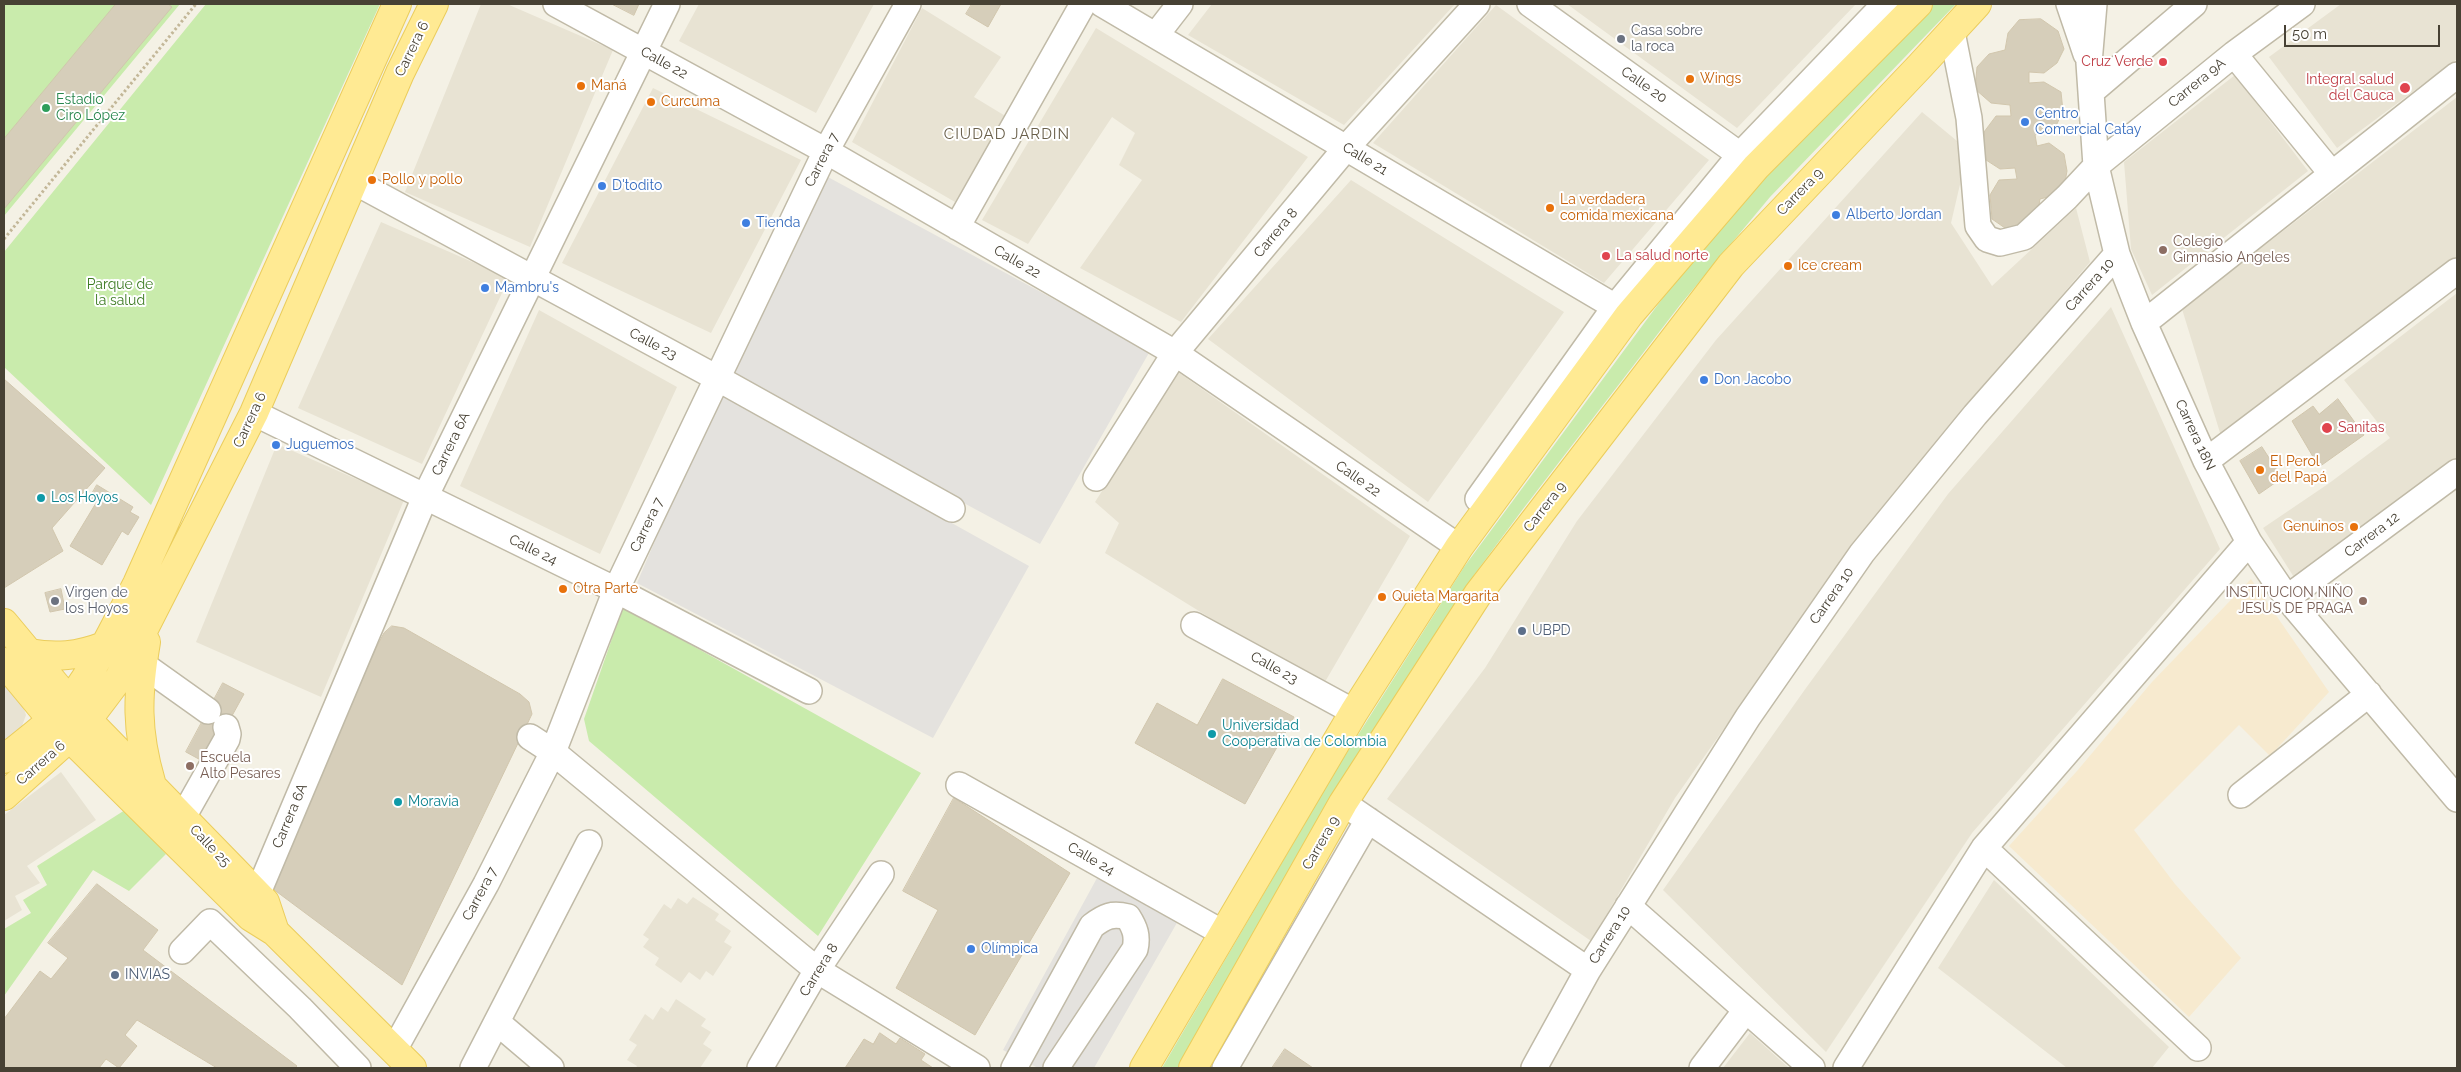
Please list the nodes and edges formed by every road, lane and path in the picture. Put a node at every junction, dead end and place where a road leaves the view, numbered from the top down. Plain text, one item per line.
1 (196, 4) edge
2 (397, 4) edge
3 (434, 4) edge
4 (556, 4) edge
5 (666, 4) edge
6 (908, 4) edge
7 (1083, 4) edge
8 (1102, 4) edge
9 (1180, 4) edge
10 (1476, 4) edge
11 (1530, 4) edge
12 (1886, 4) edge
13 (1918, 4) edge
14 (1977, 4) edge
15 (2068, 4) edge
16 (2094, 4) edge
17 (2194, 4) edge
18 (2302, 4) edge
19 (1952, 32) junction
20 (1156, 35) junction
21 (642, 51) junction
22 (2234, 54) junction
23 (2089, 63) junction
24 (2457, 75) edge
25 (2091, 92) junction
26 (1346, 148) junction
27 (826, 151) junction
28 (1749, 160) junction
29 (2096, 166) junction
30 (2332, 174) junction
31 (354, 181) junction
32 (957, 227) junction
33 (4, 239) edge
34 (2117, 254) junction
35 (2457, 271) edge
36 (532, 278) junction
37 (1622, 311) junction
38 (2144, 323) junction
39 (1175, 353) junction
40 (717, 378) junction
41 (254, 413) junction
42 (2206, 462) junction
43 (2457, 472) edge
44 (1096, 478) dead end
45 (425, 497) junction
46 (952, 509) dead end
47 (2249, 542) junction
48 (1454, 544) junction
49 (616, 590) junction
50 (2287, 598) junction
51 (149, 621) junction
52 (4, 623) edge
53 (1194, 625) dead end
54 (104, 646) junction
55 (16, 658) edge
56 (142, 664) junction
57 (809, 691) dead end
58 (2369, 694) junction
59 (1349, 709) junction
60 (70, 719) junction
61 (530, 737) dead end
62 (553, 752) junction
63 (4, 759) edge
64 (151, 783) junction
65 (959, 785) dead end
66 (2241, 794) dead end
67 (4, 796) edge
68 (2457, 799) edge
69 (1344, 803) junction
70 (183, 817) junction
71 (1368, 820) junction
72 (589, 843) dead end
73 (1984, 848) junction
74 (881, 874) dead end
75 (257, 895) junction
76 (1628, 906) junction
77 (1218, 931) junction
78 (275, 932) junction
79 (182, 950) dead end
80 (817, 970) junction
81 (1588, 970) junction
82 (1746, 1010) junction
83 (498, 1023) junction
84 (2198, 1048) dead end
85 (403, 1059) edge
86 (358, 1068) edge
87 (473, 1068) edge
88 (551, 1068) edge
89 (760, 1068) edge
90 (977, 1068) edge
91 (1014, 1068) edge
92 (1056, 1068) edge
93 (1130, 1068) edge
94 (1144, 1068) edge
95 (1193, 1068) edge
96 (1225, 1068) edge
97 (1534, 1068) edge
98 (1702, 1068) edge
99 (1812, 1068) edge
100 (1846, 1068) edge

1 - 33 path
2 - 54 main road, Carrera 6
3 - 31 main road, Carrera 6
4 - 21 street, Calle 22
5 - 21 street, Carrera 6A
6 - 27 street, Carrera 7
7 - 32 street
8 - 20 street, Calle 21
9 - 20 street
10 - 26 street, Carrera 8
11 - 28 street, Calle 20
12 - 28 street
13 - 28 main road
14 - 19 main road, Carrera 9
15 - 23 street
16 - 23 street, Carrera 18N
17 - 25 street
18 - 22 street, Carrera 9A
19 - 29 street, Carrera 9A
19 - 69 main road, Carrera 9
20 - 26 street, Calle 21
21 - 27 street, Calle 22
21 - 36 street, Carrera 6A
22 - 29 street, Carrera 9A
22 - 30 street
23 - 25 street, Carrera 18N
24 - 30 street
25 - 29 street, Carrera 18N
26 - 37 street, Calle 21
26 - 39 street, Carrera 8
27 - 32 street, Calle 22
27 - 40 street, Carrera 7
28 - 37 main road
29 - 34 street, Carrera 18N
30 - 38 street
31 - 36 street, Calle 23
31 - 41 main road, Carrera 6
32 - 39 street, Calle 22
34 - 38 street, Carrera 18N
34 - 76 street, Carrera 10
35 - 42 street
36 - 40 street, Calle 23
36 - 45 street, Carrera 6A
37 - 48 main road
38 - 42 street, Carrera 18N
39 - 44 street, Carrera 8
39 - 48 street, Calle 22
40 - 46 street, Calle 23
40 - 49 street, Carrera 7
41 - 45 street, Calle 24
41 - 51 main road, Carrera 6
42 - 47 street, Carrera 18N
43 - 50 street, Carrera 12
45 - 49 street, Calle 24
45 - 75 street, Carrera 6A
47 - 50 street, Carrera 18N
47 - 73 street
48 - 59 main road
49 - 57 street, Calle 24
49 - 62 street, Carrera 7
50 - 58 street, Carrera 18N
51 - 56 main road
51 - 60 main road, Carrera 6
52 - 55 main road, Calle 25
53 - 59 street, Calle 23
54 - 55 main road
54 - 60 main road, Carrera 6
55 - 60 main road, Calle 25
56 - 64 main road
56 - 70 street
58 - 66 street
58 - 68 street, Carrera 18N
59 - 77 main road
60 - 63 main road, Carrera 6
60 - 64 main road, Calle 25
60 - 67 main road, Carrera 6
60 - 78 main road
61 - 62 street
62 - 80 street
62 - 85 street, Carrera 7
64 - 70 main road, Calle 25
65 - 77 street, Calle 24
69 - 71 street, Carrera 10
69 - 95 main road, Carrera 9
70 - 75 main road, Calle 25
71 - 81 street, Carrera 10
71 - 96 street
72 - 83 street
73 - 84 street
73 - 100 street
74 - 80 street, Carrera 8
75 - 78 main road, Calle 25
76 - 81 street, Carrera 10
76 - 82 street
77 - 93 street
77 - 94 main road
78 - 85 main road, Calle 25
79 - 86 street
80 - 89 street, Carrera 8
80 - 90 street
81 - 97 street, Carrera 10
82 - 98 street
82 - 99 street
83 - 87 street
83 - 88 street
91 - 92 street

